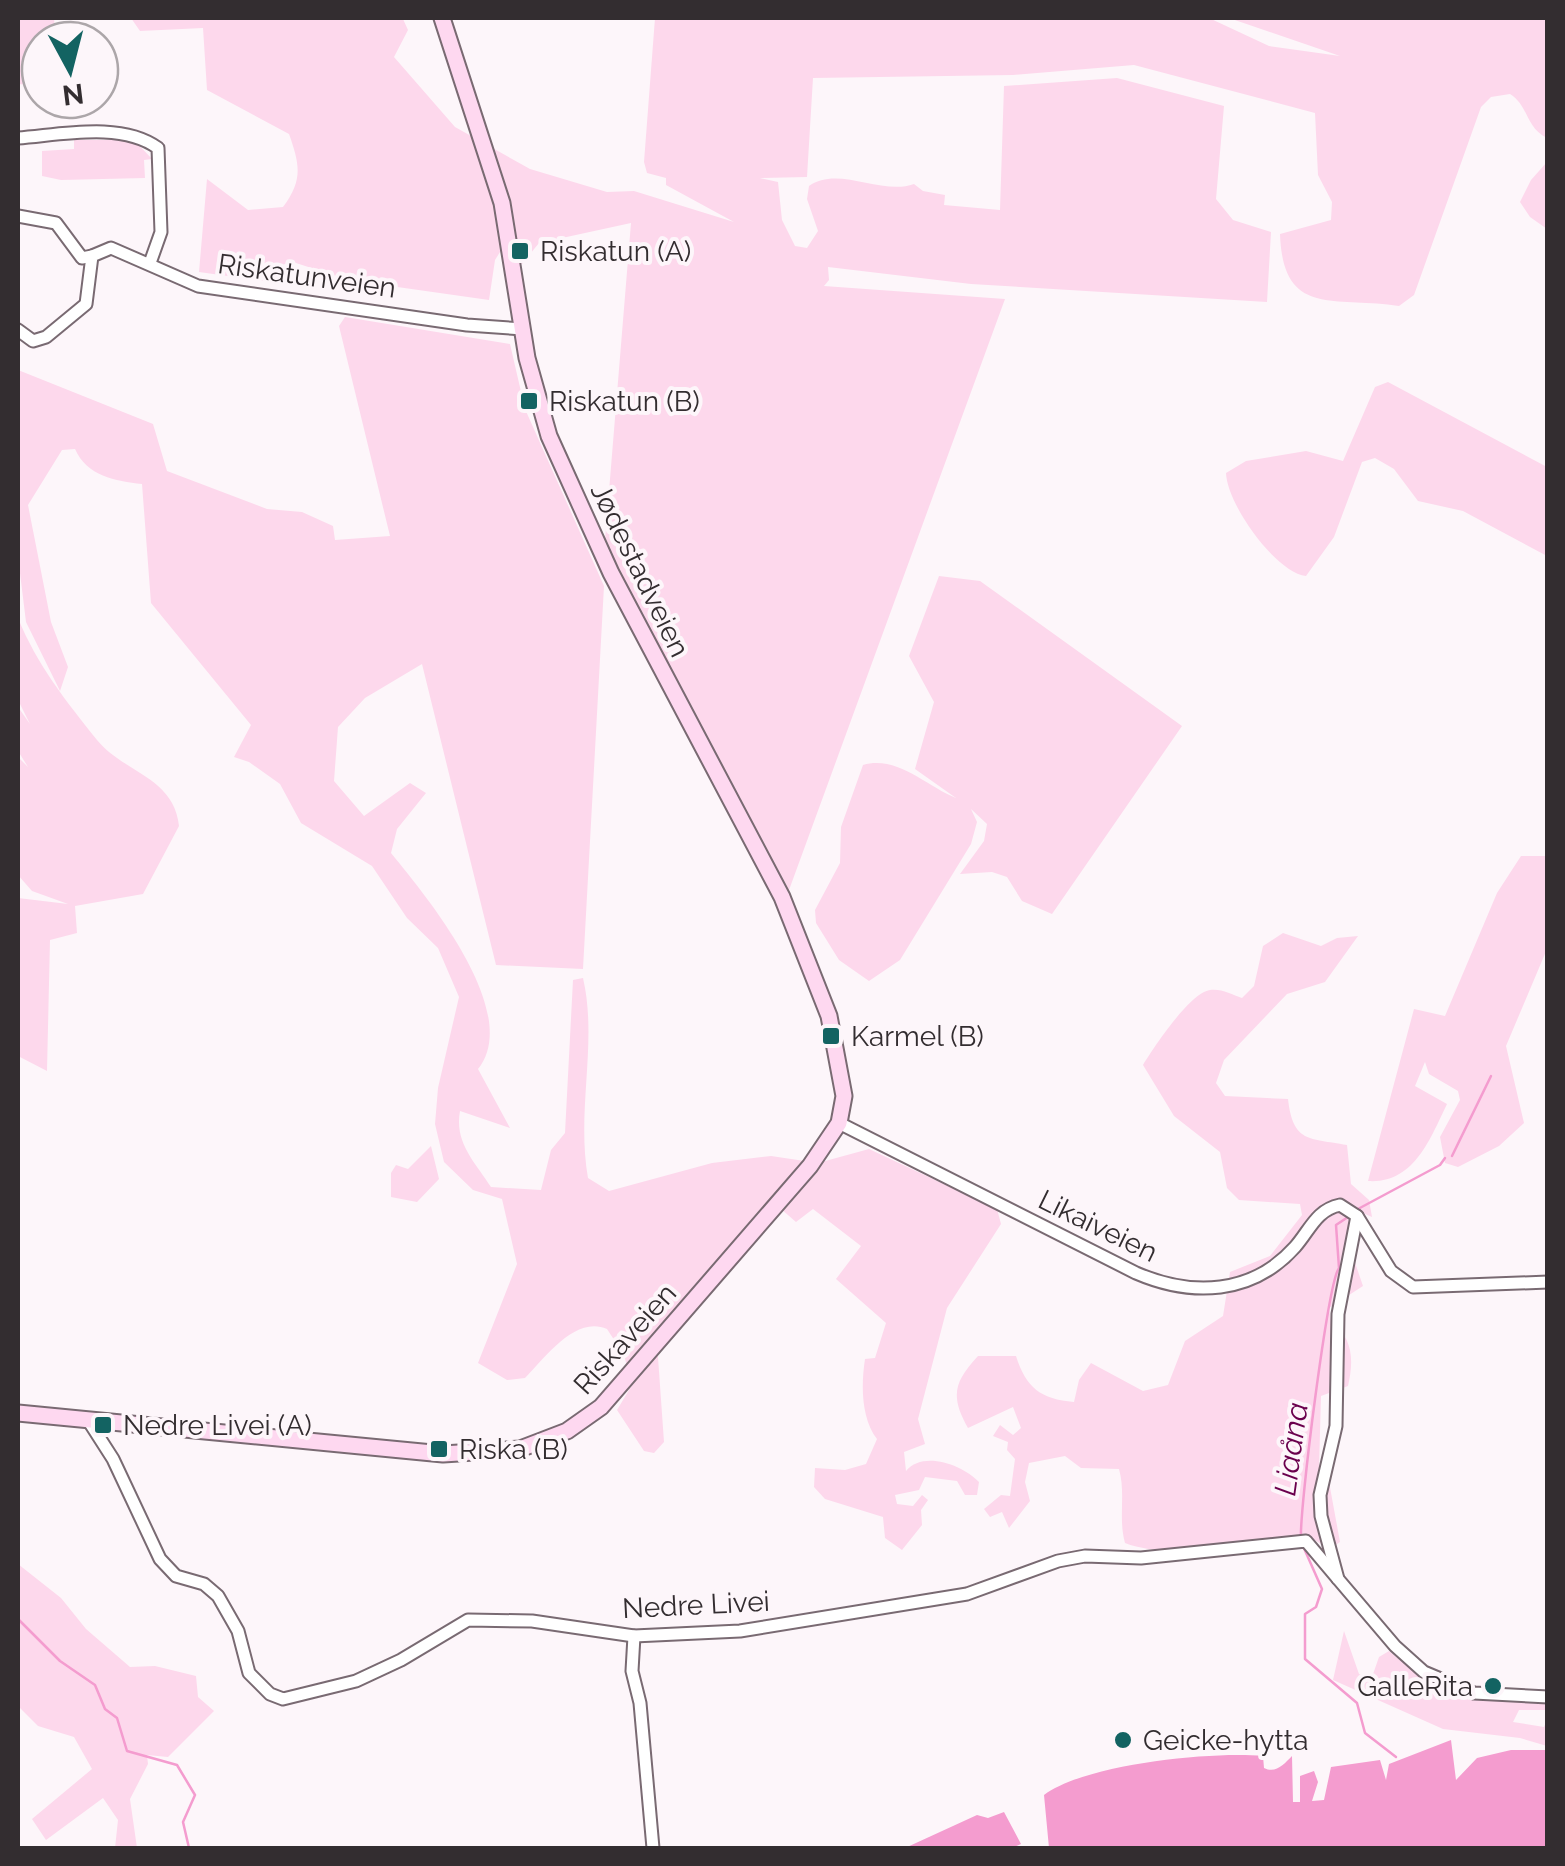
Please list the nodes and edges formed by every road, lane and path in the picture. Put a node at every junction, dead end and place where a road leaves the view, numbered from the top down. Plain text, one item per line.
1 (442, 18) edge
2 (18, 138) edge
3 (18, 216) edge
4 (92, 256) junction
5 (150, 263) junction
6 (524, 329) junction
7 (18, 330) edge
8 (839, 1124) junction
9 (1357, 1216) junction
10 (1548, 1282) edge
11 (18, 1413) edge
12 (88, 1420) junction
13 (1338, 1578) junction
14 (634, 1636) junction
15 (1548, 1697) edge
16 (653, 1848) edge

1 - 6 main road, Jødestadveien
2 - 5 street
3 - 4 street
4 - 5 street, Riskatunveien
4 - 7 street
5 - 6 street, Riskatunveien
6 - 8 main road, Jødestadveien
8 - 9 street, Likaiveien
8 - 12 main road, Riskaveien
9 - 10 street
9 - 13 street
11 - 12 main road, Riskaveien
12 - 14 street, Nedre Livei
13 - 14 street, Nedre Livei
13 - 15 street
14 - 16 street

